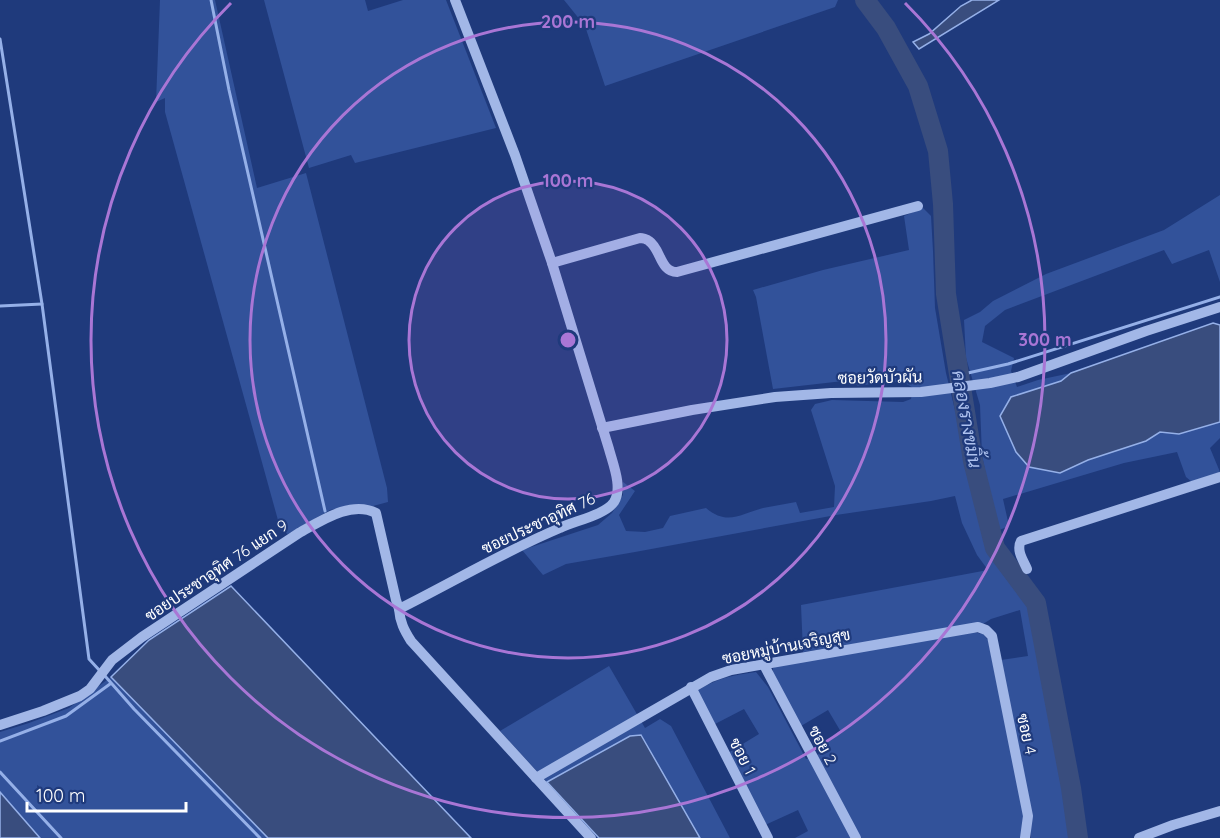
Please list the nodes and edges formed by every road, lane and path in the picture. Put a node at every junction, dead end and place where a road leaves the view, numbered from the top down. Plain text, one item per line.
1 (455, 0) edge
2 (918, 206) dead end
3 (552, 263) junction
4 (1220, 307) edge
5 (602, 428) junction
6 (1220, 477) edge
7 (1027, 569) dead end
8 (399, 609) junction
9 (992, 636) joint
10 (764, 665) junction
11 (691, 687) junction
12 (0, 725) edge
13 (536, 778) junction
14 (1220, 811) edge
15 (591, 838) edge
16 (768, 838) edge
17 (856, 838) edge
18 (1025, 838) edge
19 (1139, 838) edge

1 - 3 street, ซอยประชาอุทิศ 76
2 - 3 street
3 - 5 street, ซอยประชาอุทิศ 76
4 - 5 street, ซอยวัดบัวผัน
5 - 8 street, ซอยประชาอุทิศ 76
6 - 7 street
8 - 12 street, ซอยประชาอุทิศ 76 แยก 9
8 - 13 street
9 - 10 street, ซอยหมู่บ้านเจริญสุข
9 - 18 street, ซอย 4
10 - 11 street, ซอยหมู่บ้านเจริญสุข
10 - 17 street, ซอย 2
11 - 13 street, ซอยหมู่บ้านเจริญสุข
11 - 16 street, ซอย 1
13 - 15 street
14 - 19 street

